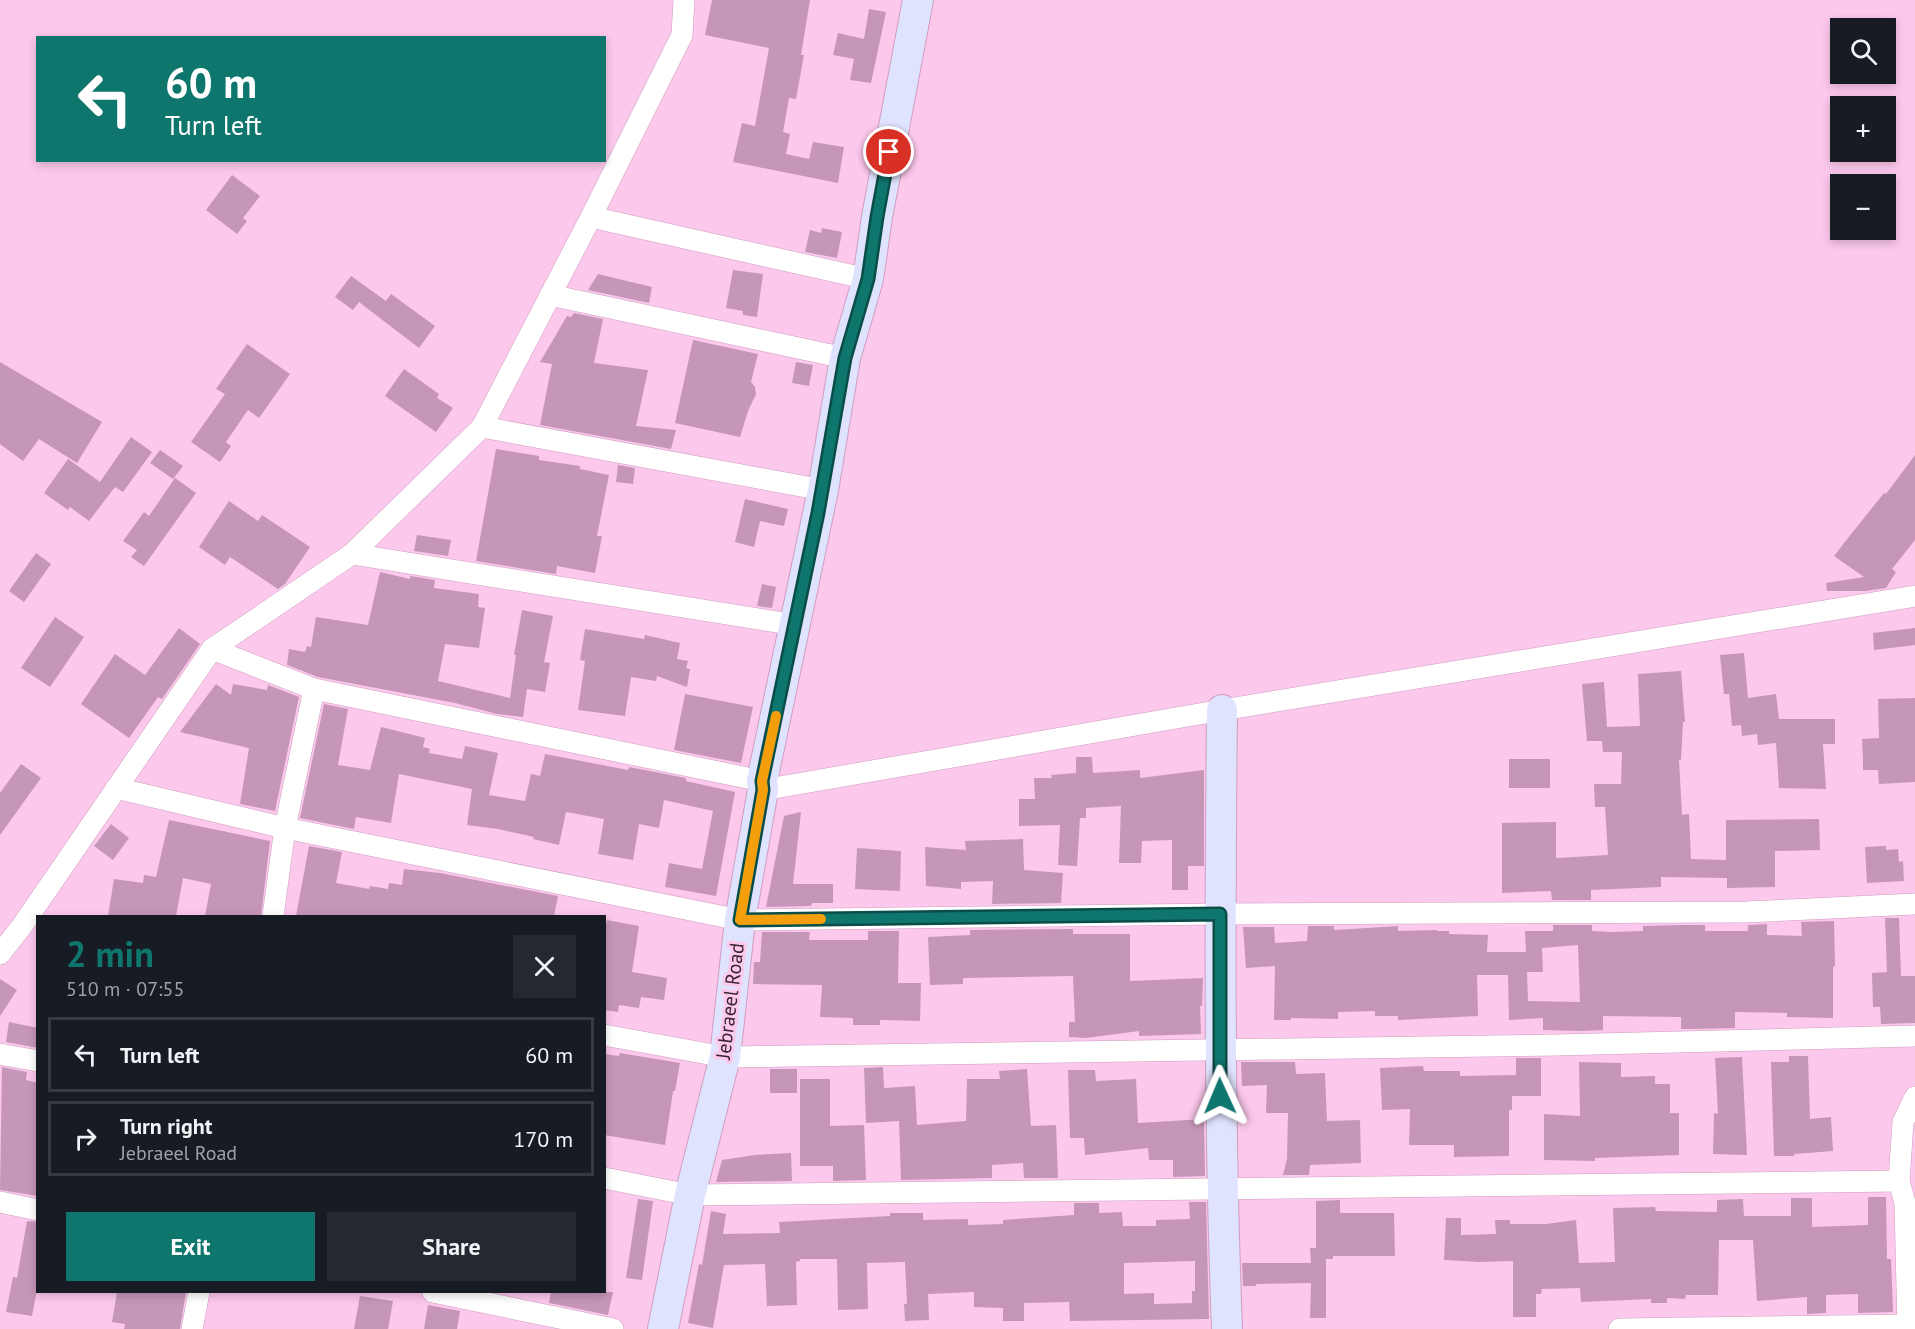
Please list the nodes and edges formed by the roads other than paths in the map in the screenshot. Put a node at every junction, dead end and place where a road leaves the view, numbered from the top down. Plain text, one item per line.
1 (684, 0) edge
2 (918, 0) edge
3 (591, 217) junction
4 (868, 279) junction
5 (550, 295) junction
6 (845, 358) junction
7 (482, 427) junction
8 (823, 490) junction
9 (352, 554) junction
10 (1915, 596) edge
11 (796, 625) junction
12 (212, 649) junction
13 (314, 689) junction
14 (1222, 710) junction
15 (763, 785) junction
16 (116, 788) junction
17 (285, 828) junction
18 (1915, 904) edge
19 (1220, 914) junction
20 (38, 915) edge
21 (273, 915) edge
22 (740, 920) junction
23 (30, 928) edge
24 (0, 954) edge
25 (606, 1035) edge
26 (1915, 1036) edge
27 (1219, 1049) junction
28 (0, 1054) edge
29 (725, 1057) junction
30 (36, 1062) edge
31 (1915, 1097) edge
32 (606, 1178) edge
33 (1899, 1181) junction
34 (1221, 1190) junction
35 (690, 1195) junction
36 (0, 1202) edge
37 (1910, 1203) edge
38 (36, 1210) edge
39 (200, 1293) edge
40 (438, 1293) edge
41 (1907, 1327) edge
42 (192, 1329) edge
43 (613, 1329) edge
44 (663, 1329) edge
45 (1227, 1329) edge
46 (1619, 1329) edge

1 - 3 street
2 - 4 main road, Jebraeel Road
3 - 4 street
3 - 5 street
4 - 6 main road, Jebraeel Road
5 - 6 street
5 - 7 street
6 - 8 main road, Jebraeel Road
7 - 8 street
7 - 9 street
8 - 11 main road, Jebraeel Road
9 - 11 street
9 - 12 street
10 - 14 street
11 - 15 main road, Jebraeel Road
12 - 13 street
12 - 16 street
13 - 15 street
13 - 17 street
14 - 15 street
14 - 19 main road
15 - 22 main road, Jebraeel Road
16 - 17 street
16 - 20 street
17 - 21 street
17 - 22 street
18 - 19 street
19 - 22 street
19 - 27 main road
22 - 29 main road, Jebraeel Road
23 - 24 street
25 - 29 street
26 - 27 street
27 - 29 street
27 - 34 main road
28 - 30 street
29 - 35 main road, Jebraeel Road
31 - 33 street
32 - 35 street
33 - 34 street
33 - 37 street
34 - 35 street
34 - 45 main road
35 - 44 main road, Jebraeel Road
36 - 38 street
37 - 41 street
39 - 42 street
40 - 43 street
41 - 46 street

